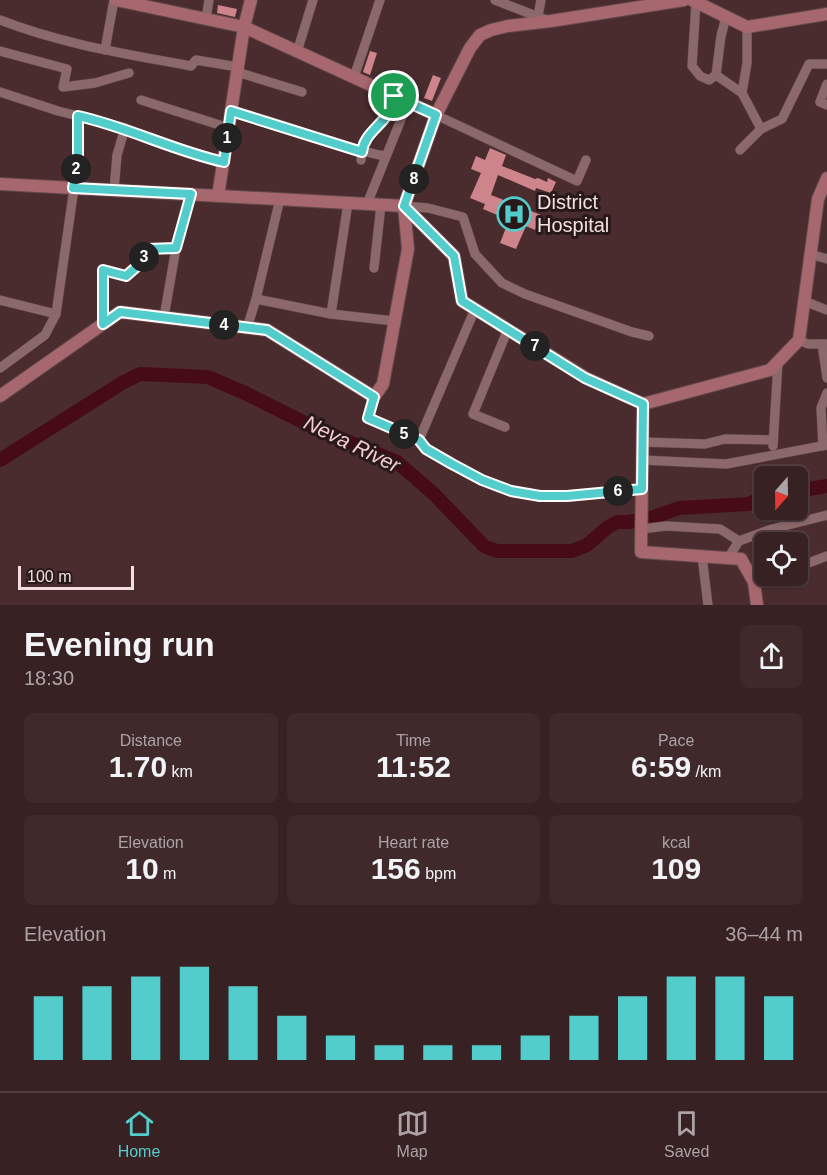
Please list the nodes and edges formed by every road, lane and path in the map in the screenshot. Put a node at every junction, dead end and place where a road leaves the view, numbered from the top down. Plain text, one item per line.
1 (115, 0) edge
2 (209, 0) edge
3 (251, 0) edge
4 (313, 0) edge
5 (380, 0) edge
6 (495, 0) edge
7 (541, 0) edge
8 (691, 1) edge
9 (157, 4) edge
10 (827, 14) edge
11 (538, 16) junction
12 (726, 17) junction
13 (206, 19) junction
14 (0, 20) edge
15 (551, 21) junction
16 (244, 27) junction
17 (747, 27) junction
18 (105, 50) junction
19 (0, 51) edge
20 (297, 52) junction
21 (827, 64) edge
22 (238, 70) junction
23 (129, 73) dead end
24 (716, 75) junction
25 (354, 77) junction
26 (827, 84) edge
27 (0, 92) edge
28 (302, 92) dead end
29 (742, 93) junction
30 (394, 96) junction
31 (141, 100) dead end
32 (408, 102) junction
33 (827, 105) edge
34 (231, 111) junction
35 (436, 115) junction
36 (78, 116) junction
37 (125, 128) junction
38 (229, 128) junction
39 (761, 129) junction
40 (740, 150) dead end
41 (362, 156) junction
42 (385, 156) junction
43 (586, 160) dead end
44 (224, 162) junction
45 (826, 183) edge
46 (0, 184) edge
47 (0, 188) edge
48 (73, 188) junction
49 (114, 190) junction
50 (191, 194) junction
51 (218, 196) junction
52 (280, 199) junction
53 (348, 203) junction
54 (367, 204) junction
55 (381, 205) junction
56 (404, 206) junction
57 (176, 248) junction
58 (810, 254) junction
59 (827, 259) edge
60 (374, 268) dead end
61 (256, 299) junction
62 (0, 300) edge
63 (804, 301) junction
64 (475, 309) junction
65 (827, 310) edge
66 (56, 314) junction
67 (331, 314) junction
68 (164, 317) junction
69 (394, 321) junction
70 (103, 324) junction
71 (247, 328) junction
72 (508, 329) junction
73 (649, 336) dead end
74 (799, 340) junction
75 (824, 344) edge
76 (778, 362) junction
77 (0, 368) edge
78 (827, 378) edge
79 (827, 393) edge
80 (0, 396) edge
81 (374, 397) junction
82 (643, 404) junction
83 (505, 427) dead end
84 (419, 440) junction
85 (773, 440) junction
86 (642, 442) junction
87 (825, 446) edge
88 (772, 454) junction
89 (642, 460) junction
90 (642, 489) junction
91 (827, 515) edge
92 (641, 529) junction
93 (739, 541) junction
94 (702, 556) junction
95 (827, 556) edge
96 (728, 558) junction
97 (808, 563) edge
98 (754, 582) edge
99 (755, 586) edge
100 (708, 605) edge
101 (757, 605) edge

1 - 9 street
1 - 18 street
2 - 13 street
3 - 16 street
4 - 20 street
5 - 25 street
6 - 11 street
7 - 11 street
8 - 12 street
8 - 15 street
8 - 24 street
9 - 13 street
10 - 17 street
11 - 15 street
12 - 17 street
12 - 24 street
13 - 16 street
14 - 18 street
15 - 35 street
16 - 20 street
16 - 22 street
17 - 29 street
18 - 22 street
19 - 23 street
20 - 25 street
21 - 39 street
22 - 28 street
22 - 34 street
24 - 29 street
25 - 30 street
26 - 33 street
27 - 36 street
29 - 39 street
30 - 32 street
30 - 41 street
31 - 38 street
32 - 35 street
32 - 42 street
34 - 38 street
34 - 41 street
35 - 43 street
35 - 56 street
36 - 37 street
36 - 48 street
37 - 44 street
37 - 49 street
38 - 44 street
39 - 40 street
41 - 42 street
42 - 54 street
44 - 51 street
45 - 58 street
46 - 47 street
46 - 48 street
48 - 49 street
48 - 66 street
49 - 50 street
50 - 51 street
50 - 57 street
51 - 52 street
52 - 53 street
52 - 61 street
53 - 54 street
53 - 67 street
54 - 55 street
55 - 56 street
55 - 60 street
56 - 64 street
56 - 69 street
56 - 73 street
57 - 68 street
57 - 70 street
58 - 59 street
58 - 63 street
61 - 67 street
61 - 71 street
62 - 66 street
63 - 65 street
63 - 74 street
64 - 72 street
64 - 84 street
66 - 77 street
67 - 69 street
68 - 70 street
68 - 71 street
69 - 81 street
70 - 80 street
71 - 81 street
72 - 82 street
72 - 83 street
74 - 75 street
74 - 76 street
75 - 78 street
76 - 82 street
76 - 85 street
79 - 87 street
81 - 84 street
82 - 86 street
84 - 90 street
85 - 86 street
85 - 88 street
86 - 89 street
87 - 88 street
88 - 89 street
89 - 90 street
90 - 92 street
91 - 93 street
92 - 93 street
92 - 94 street
93 - 96 street
94 - 96 street
94 - 100 street
95 - 97 street
96 - 98 street
99 - 101 street

